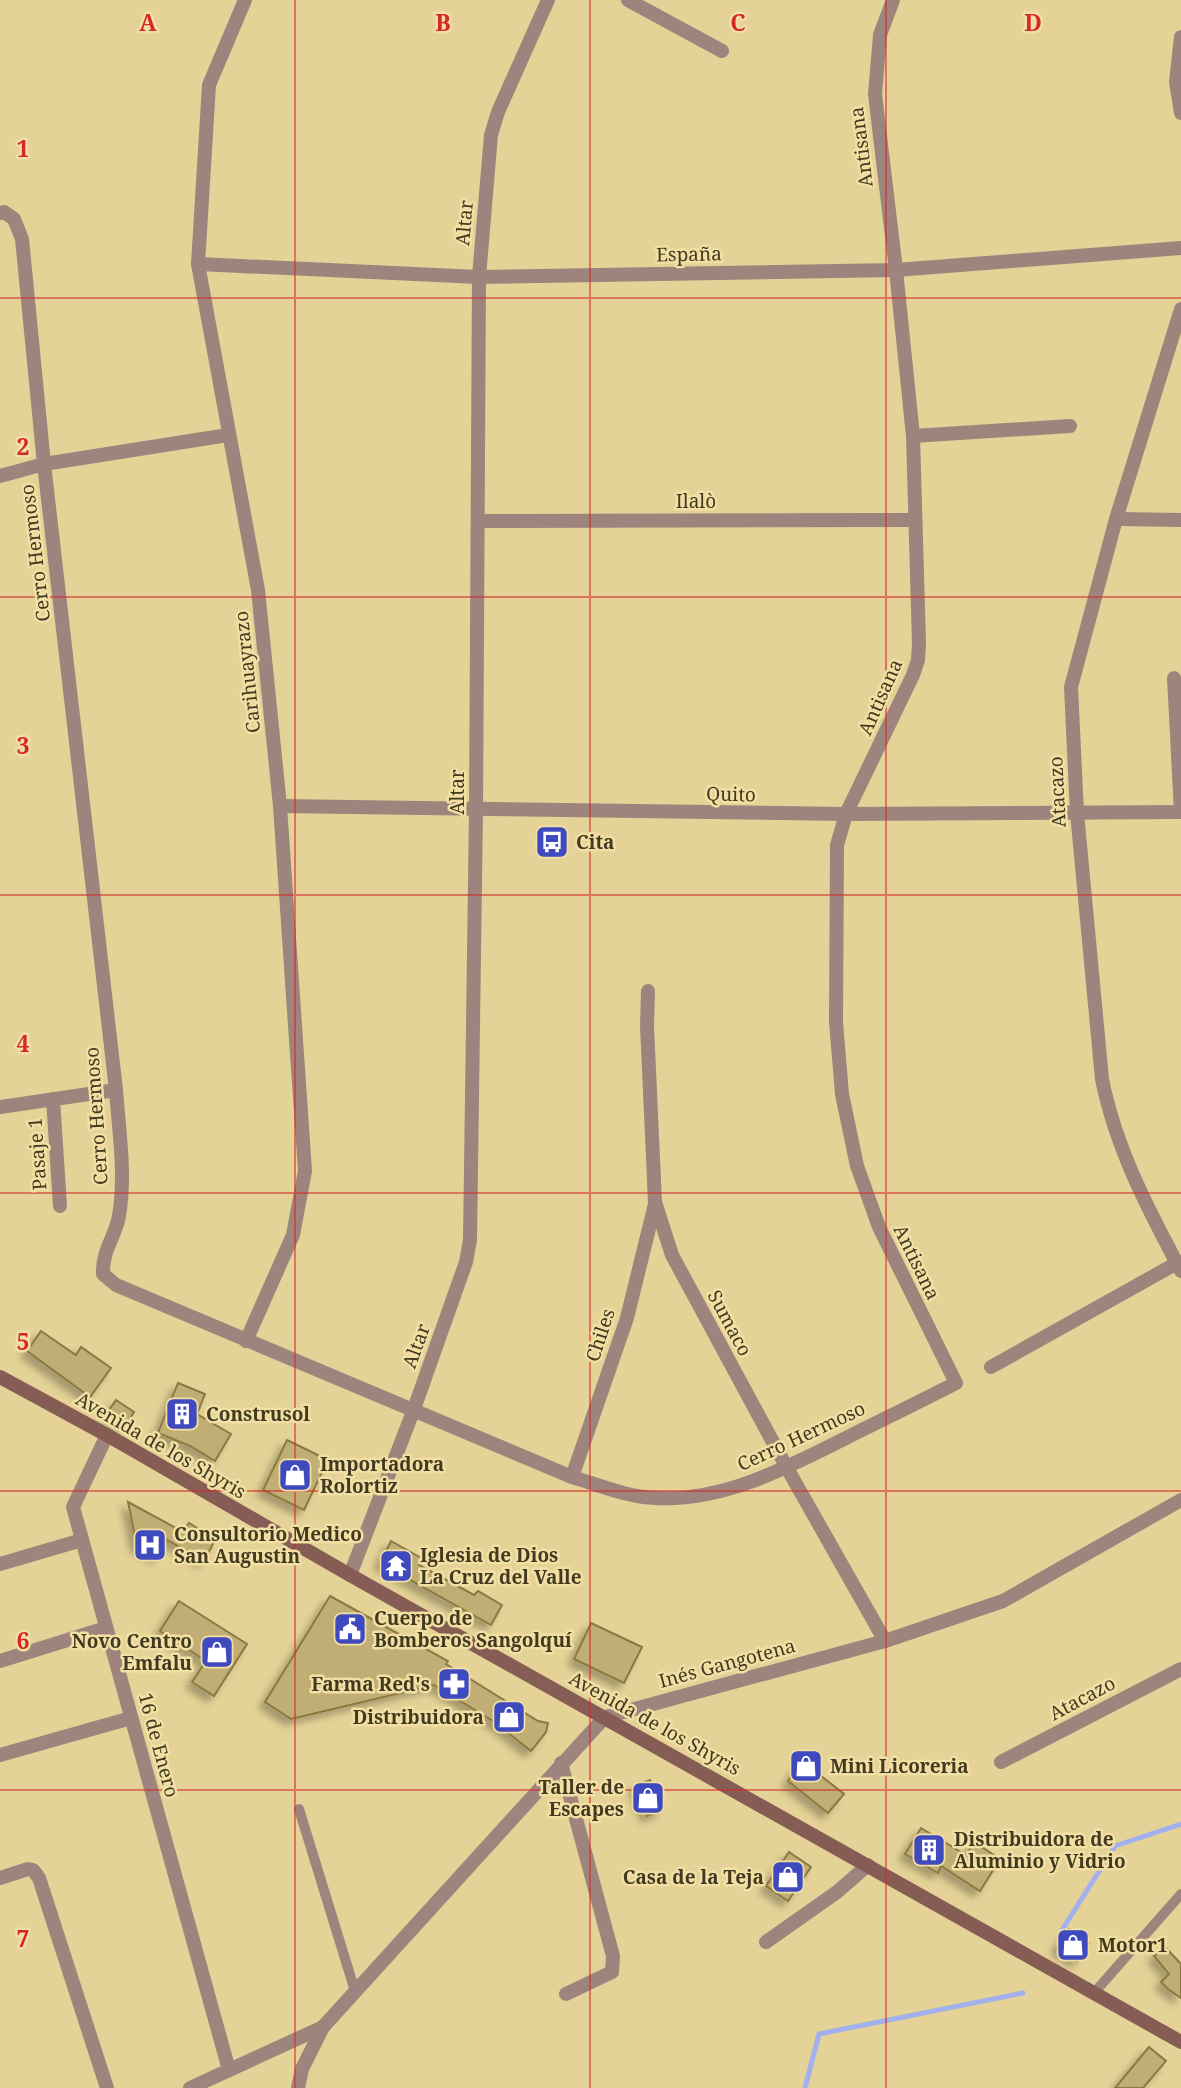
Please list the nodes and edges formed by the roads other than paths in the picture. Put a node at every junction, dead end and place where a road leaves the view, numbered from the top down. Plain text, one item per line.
1 (245, 0) edge
2 (548, 0) edge
3 (628, 0) edge
4 (893, 0) edge
5 (1181, 37) edge
6 (722, 51) dead end
7 (1181, 113) edge
8 (0, 213) edge
9 (1181, 248) edge
10 (198, 264) junction
11 (896, 270) junction
12 (479, 277) junction
13 (1181, 309) edge
14 (1070, 426) dead end
15 (228, 435) junction
16 (913, 436) junction
17 (44, 464) junction
18 (0, 476) edge
19 (1116, 519) junction
20 (915, 520) junction
21 (1181, 520) edge
22 (478, 521) junction
23 (1174, 678) dead end
24 (280, 806) junction
25 (476, 811) junction
26 (1181, 812) edge
27 (1077, 813) junction
28 (846, 814) junction
29 (648, 991) dead end
30 (116, 1090) junction
31 (53, 1099) junction
32 (0, 1107) edge
33 (655, 1202) junction
34 (60, 1206) dead end
35 (1179, 1267) edge
36 (246, 1341) junction
37 (991, 1367) dead end
38 (0, 1377) edge
39 (956, 1383) joint
40 (414, 1409) junction
41 (107, 1434) junction
42 (787, 1468) junction
43 (572, 1477) junction
44 (1181, 1500) edge
45 (82, 1540) junction
46 (0, 1564) edge
47 (350, 1575) junction
48 (106, 1628) junction
49 (884, 1641) junction
50 (0, 1661) edge
51 (1181, 1669) edge
52 (605, 1717) junction
53 (131, 1718) junction
54 (0, 1755) edge
55 (1001, 1762) dead end
56 (561, 1763) junction
57 (299, 1810) dead end
58 (868, 1865) junction
59 (0, 1878) edge
60 (1181, 1894) edge
61 (766, 1942) dead end
62 (355, 1991) junction
63 (1094, 1993) junction
64 (566, 1994) dead end
65 (323, 2028) junction
66 (1181, 2042) edge
67 (229, 2070) junction
68 (107, 2088) edge
69 (190, 2088) edge
70 (298, 2088) edge

1 - 10 street, Carihuayrazo
2 - 12 street, Altar
3 - 6 street
4 - 11 street, Antisana
5 - 7 street
8 - 17 street, Cerro Hermoso
9 - 11 street, España
10 - 12 street, España
10 - 15 street, Carihuayrazo
11 - 12 street, España
11 - 16 street, Antisana
12 - 22 street, Altar
13 - 19 street, Atacazo
14 - 16 street
15 - 17 street
15 - 24 street, Carihuayrazo
16 - 20 street, Antisana
17 - 18 street
17 - 30 street, Cerro Hermoso
19 - 21 street
19 - 27 street, Atacazo
20 - 22 street, Ilalò
20 - 28 street, Antisana
22 - 25 street, Altar
23 - 26 street
24 - 25 street, Quito
24 - 36 street, Carihuayrazo
25 - 28 street, Quito
25 - 40 street, Altar
26 - 27 street, Quito
27 - 28 street, Quito
27 - 35 street, Atacazo
28 - 39 street, Antisana
29 - 33 street, Sumaco
30 - 31 street
30 - 36 street, Cerro Hermoso
31 - 32 street
31 - 34 street, Pasaje 1
33 - 42 street, Sumaco
33 - 43 street, Chiles
35 - 37 street
36 - 40 street, Cerro Hermoso
38 - 41 main road, Avenida de los Shyris
39 - 42 street, Cerro Hermoso
40 - 43 street, Cerro Hermoso
40 - 47 street, Altar
41 - 45 street, 16 de Enero
41 - 47 main road, Avenida de los Shyris
42 - 43 street, Cerro Hermoso
42 - 49 street, Sumaco
44 - 49 street, Inés Gangotena
45 - 46 street
45 - 48 street, 16 de Enero
47 - 52 main road, Avenida de los Shyris
48 - 50 street
48 - 53 street, 16 de Enero
49 - 52 street, Inés Gangotena
51 - 55 street, Atacazo
52 - 56 street
52 - 58 main road, Avenida de los Shyris
53 - 54 street
53 - 67 street, 16 de Enero
56 - 62 street
56 - 64 street
57 - 62 lane
58 - 61 street
58 - 63 main road, Avenida de los Shyris
59 - 68 street
60 - 63 lane
62 - 65 street
63 - 66 main road, Avenida de los Shyris
65 - 67 street
65 - 70 street
67 - 69 street

